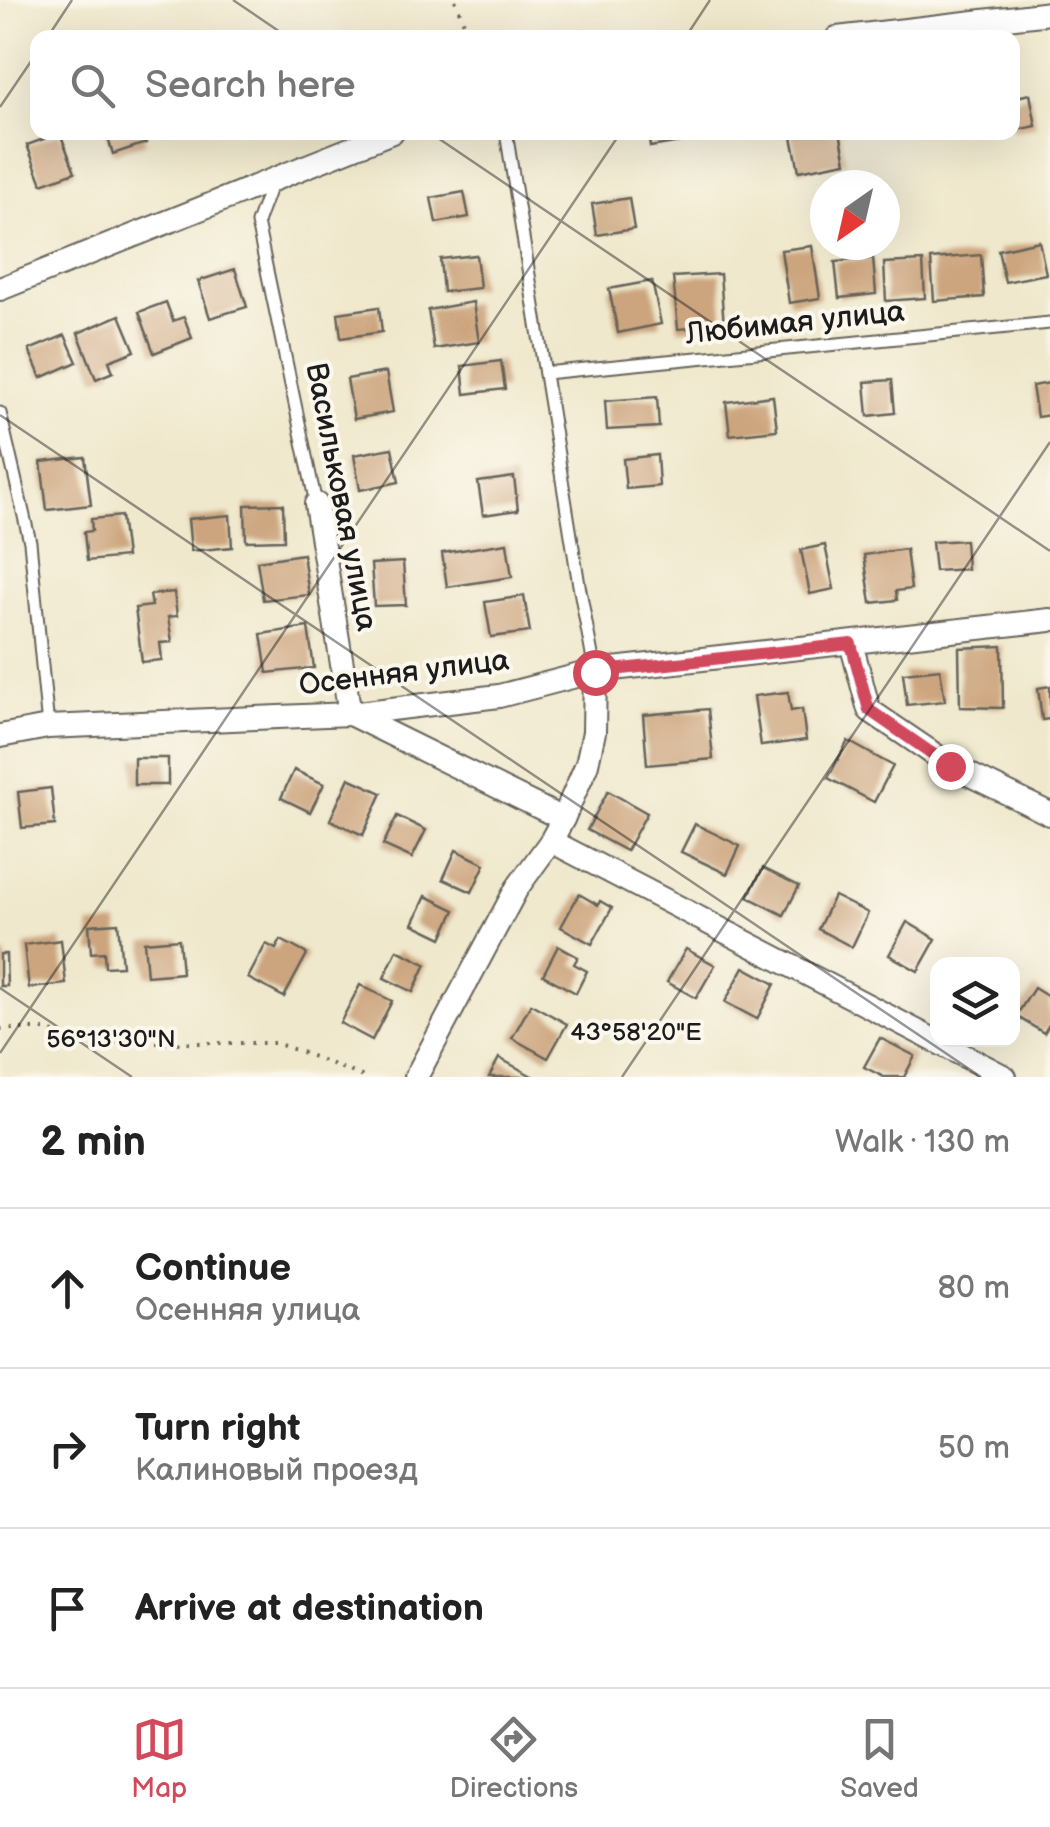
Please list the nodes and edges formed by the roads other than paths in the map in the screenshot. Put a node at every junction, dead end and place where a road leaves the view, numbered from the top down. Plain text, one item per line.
1 (1034, 10) edge
2 (893, 30) edge
3 (371, 140) edge
4 (507, 140) edge
5 (274, 178) junction
6 (0, 289) edge
7 (1050, 323) edge
8 (545, 374) junction
9 (0, 413) edge
10 (316, 504) joint
11 (1050, 620) edge
12 (851, 644) junction
13 (595, 672) junction
14 (350, 714) junction
15 (48, 727) junction
16 (0, 736) edge
17 (1050, 814) edge
18 (563, 819) junction
19 (551, 841) junction
20 (416, 1077) edge
21 (1005, 1077) edge

1 - 2 street
3 - 5 street
4 - 8 lane
5 - 6 street
5 - 10 lane, Васильковая улица
7 - 8 lane, Любимая улица
8 - 13 lane
9 - 15 lane
10 - 14 street, Васильковая улица
11 - 12 street, Осенняя улица
12 - 13 street, Осенняя улица
12 - 17 street
13 - 14 street, Осенняя улица
13 - 18 street
14 - 15 street, Осенняя улица
14 - 18 street
15 - 16 street, Осенняя улица
18 - 19 street
19 - 20 street
19 - 21 street

